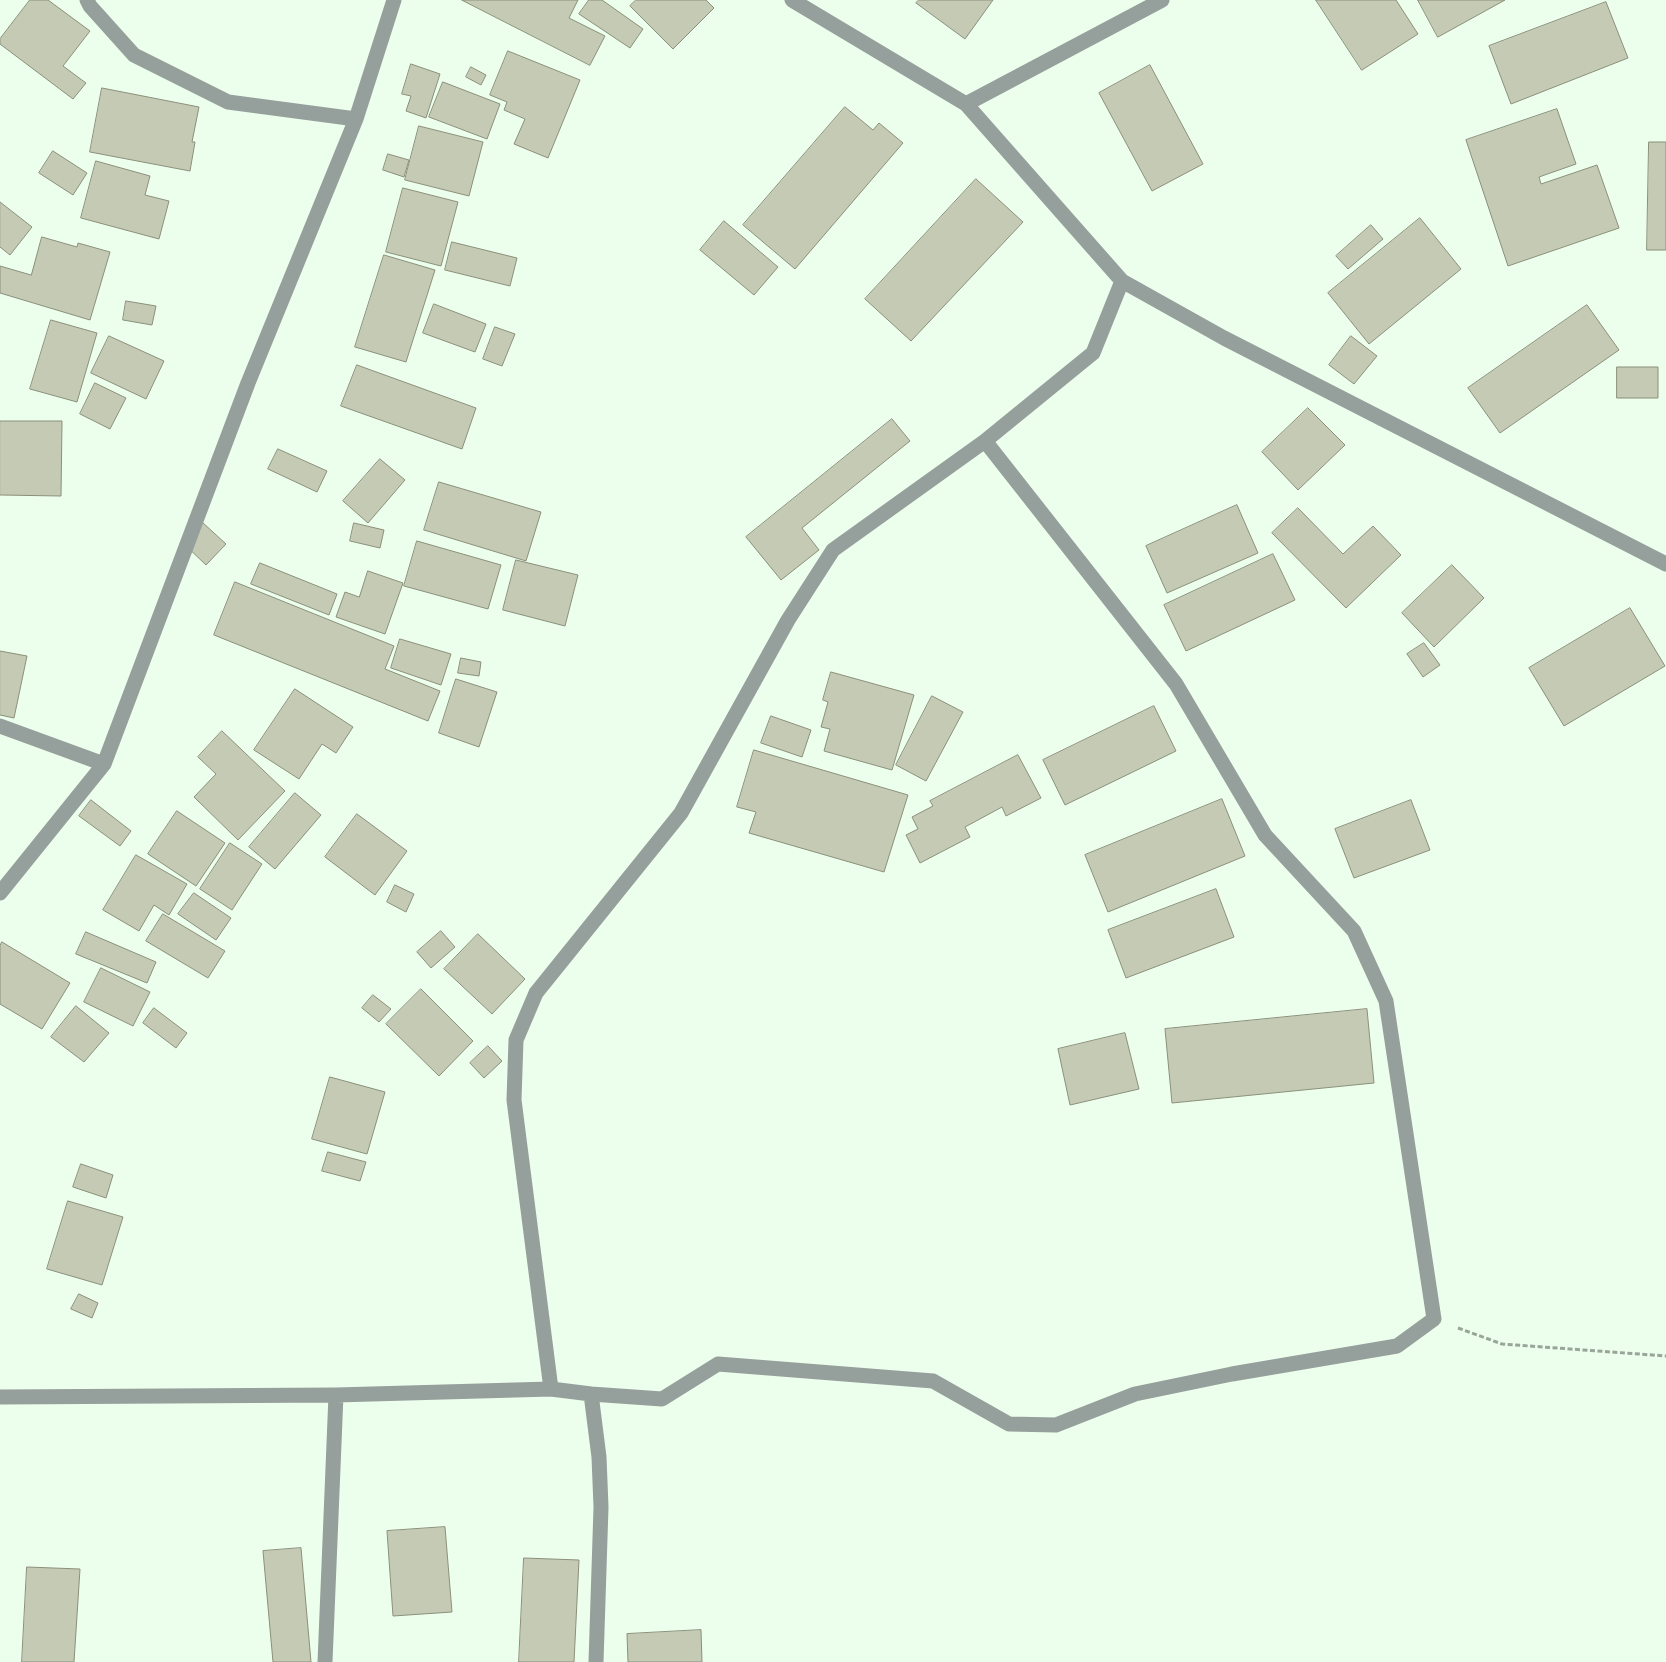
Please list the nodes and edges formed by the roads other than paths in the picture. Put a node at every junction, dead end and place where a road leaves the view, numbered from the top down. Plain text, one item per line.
1 (87, 0) edge
2 (394, 0) edge
3 (792, 0) edge
4 (1162, 0) edge
5 (966, 104) junction
6 (356, 119) junction
7 (1122, 281) junction
8 (985, 441) junction
9 (1666, 564) edge
10 (0, 726) edge
11 (104, 764) junction
12 (0, 892) edge
13 (551, 1389) junction
14 (591, 1394) junction
15 (336, 1395) junction
16 (0, 1397) edge
17 (325, 1662) edge
18 (596, 1662) edge

1 - 6 street
2 - 6 street
3 - 5 street
4 - 5 street
5 - 7 street
6 - 11 street
7 - 8 street
7 - 9 street
8 - 13 street
8 - 14 street
10 - 11 street
11 - 12 street
13 - 14 street
13 - 15 street
14 - 18 street
15 - 16 street
15 - 17 street

